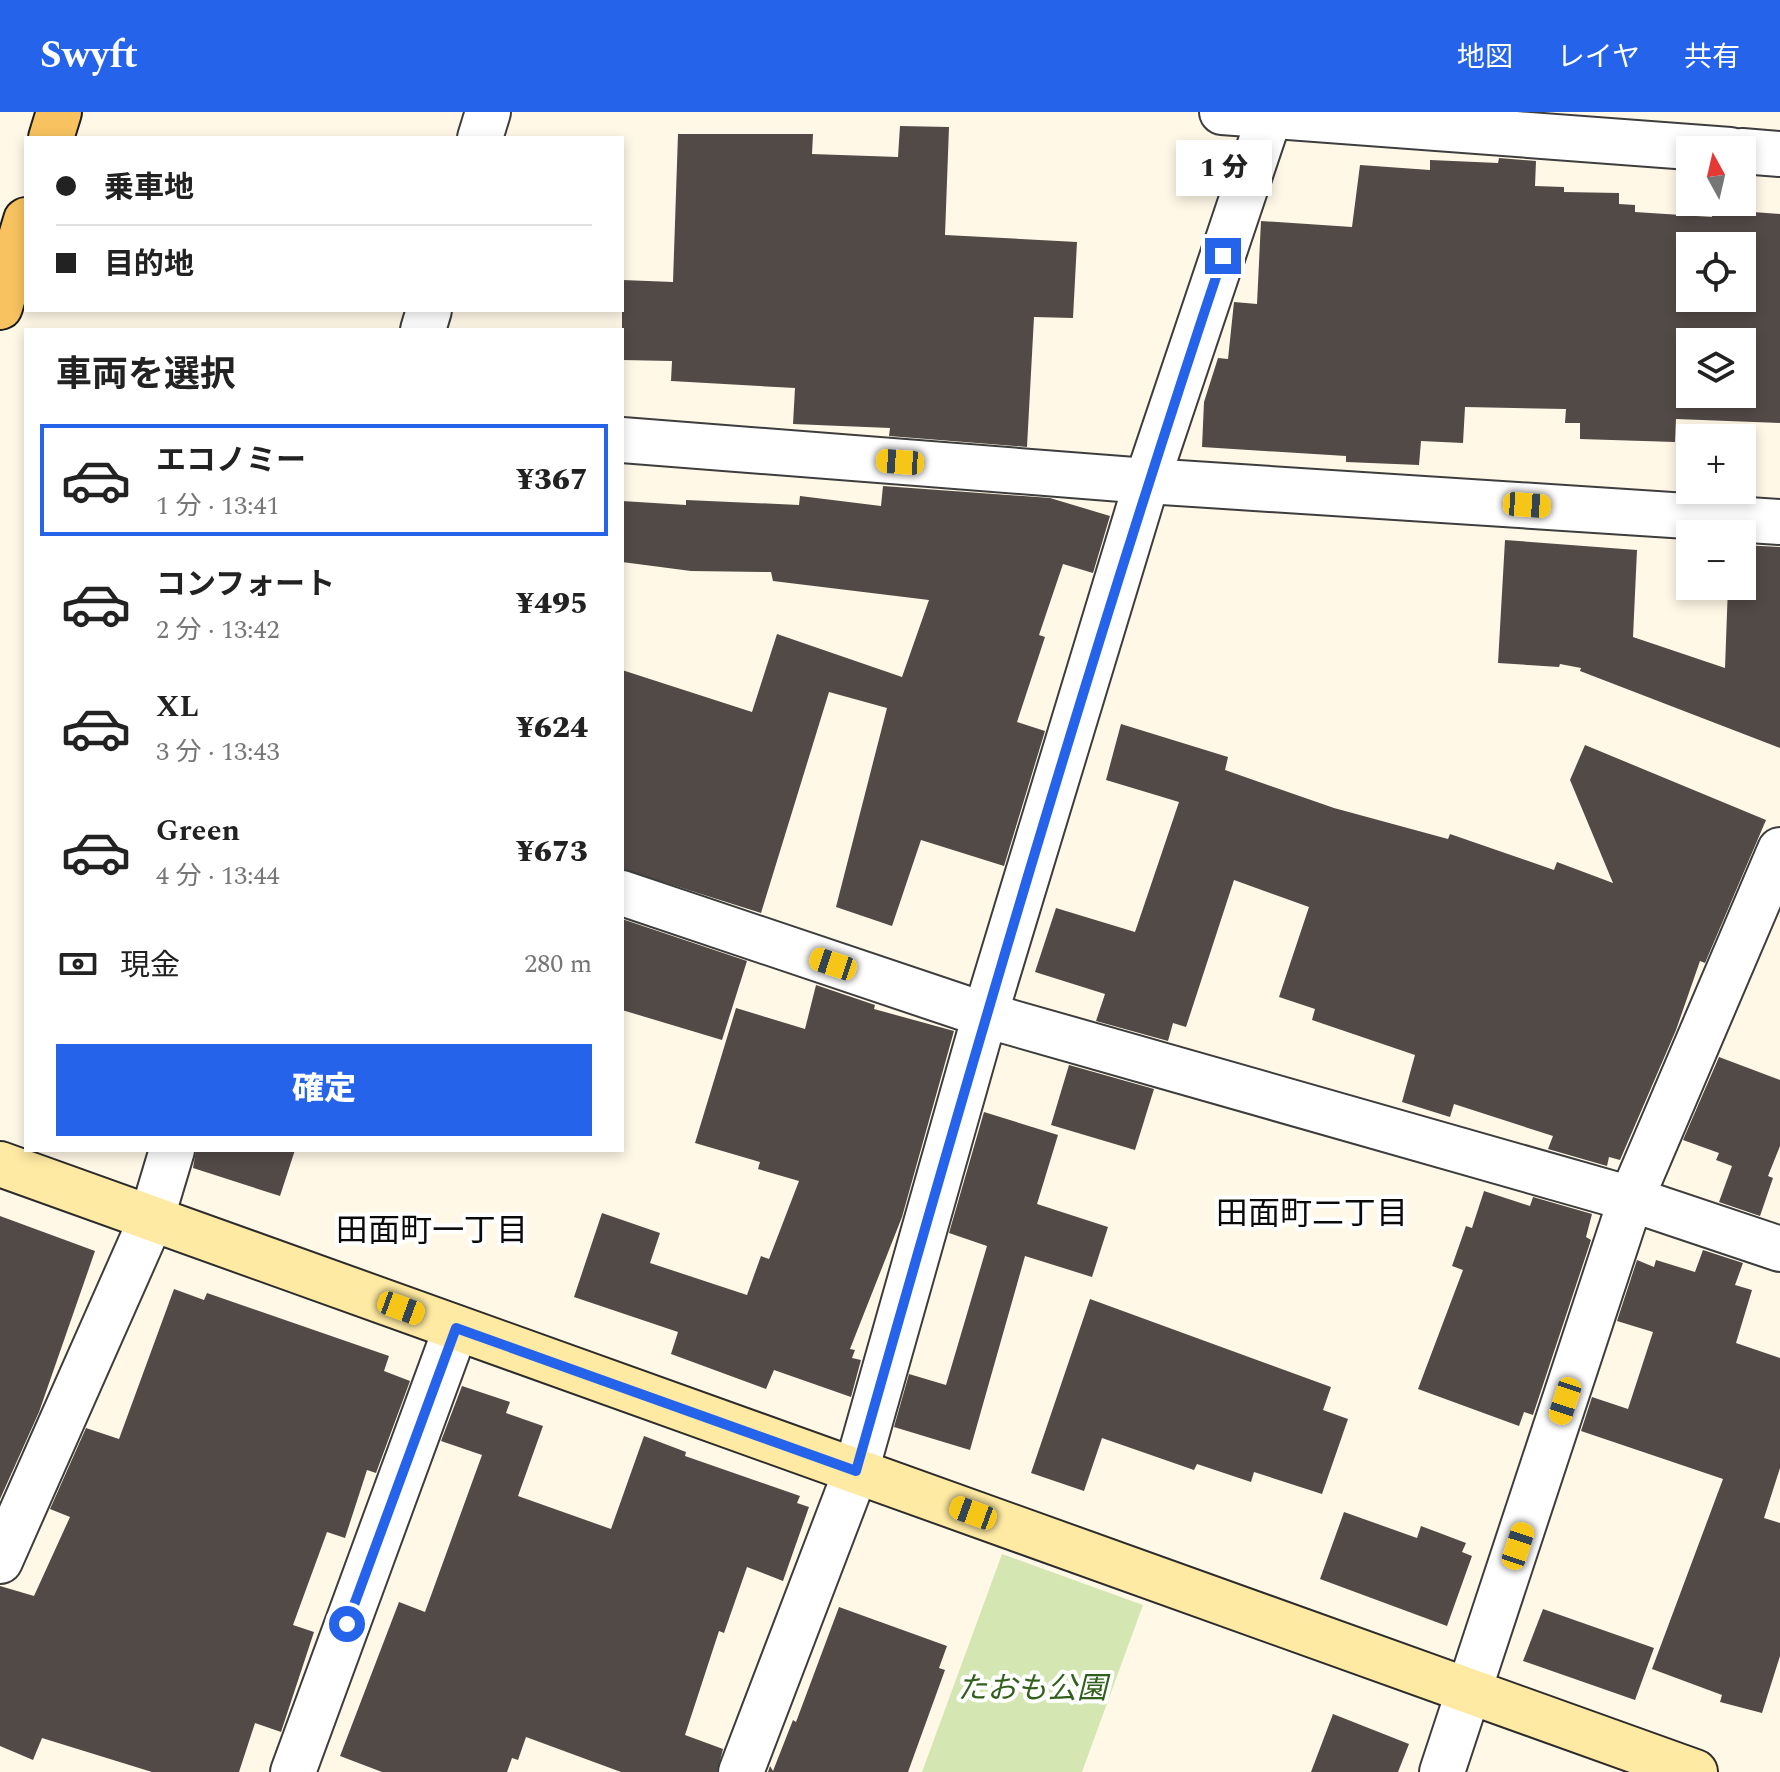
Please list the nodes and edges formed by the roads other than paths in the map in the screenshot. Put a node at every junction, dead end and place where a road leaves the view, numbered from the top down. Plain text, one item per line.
1 (59, 112) edge
2 (488, 112) edge
3 (1222, 112) edge
4 (1271, 114) edge
5 (52, 136) edge
6 (481, 136) edge
7 (1676, 146) edge
8 (1756, 152) edge
9 (1780, 154) edge
10 (24, 227) edge
11 (0, 307) edge
12 (624, 440) edge
13 (1147, 481) junction
14 (1780, 522) edge
15 (1777, 866) edge
16 (624, 894) edge
17 (985, 1015) junction
18 (171, 1152) edge
19 (0, 1164) edge
20 (1631, 1199) junction
21 (151, 1220) junction
22 (1780, 1249) edge
23 (456, 1328) junction
24 (856, 1471) junction
25 (0, 1561) edge
26 (1470, 1690) junction
27 (293, 1772) edge
28 (741, 1772) edge
29 (1442, 1772) edge
30 (1695, 1772) edge

1 - 5 main road
2 - 6 street
3 - 4 street
4 - 7 street
4 - 13 street
8 - 9 street
10 - 11 main road
12 - 13 street
13 - 14 street
13 - 17 street
15 - 20 street
16 - 17 street
17 - 20 street
17 - 24 street
18 - 21 street
19 - 21 street
20 - 22 street
20 - 26 street
21 - 23 street
21 - 25 street
23 - 24 street
23 - 27 street
24 - 26 street
24 - 28 street
26 - 29 street
26 - 30 street

